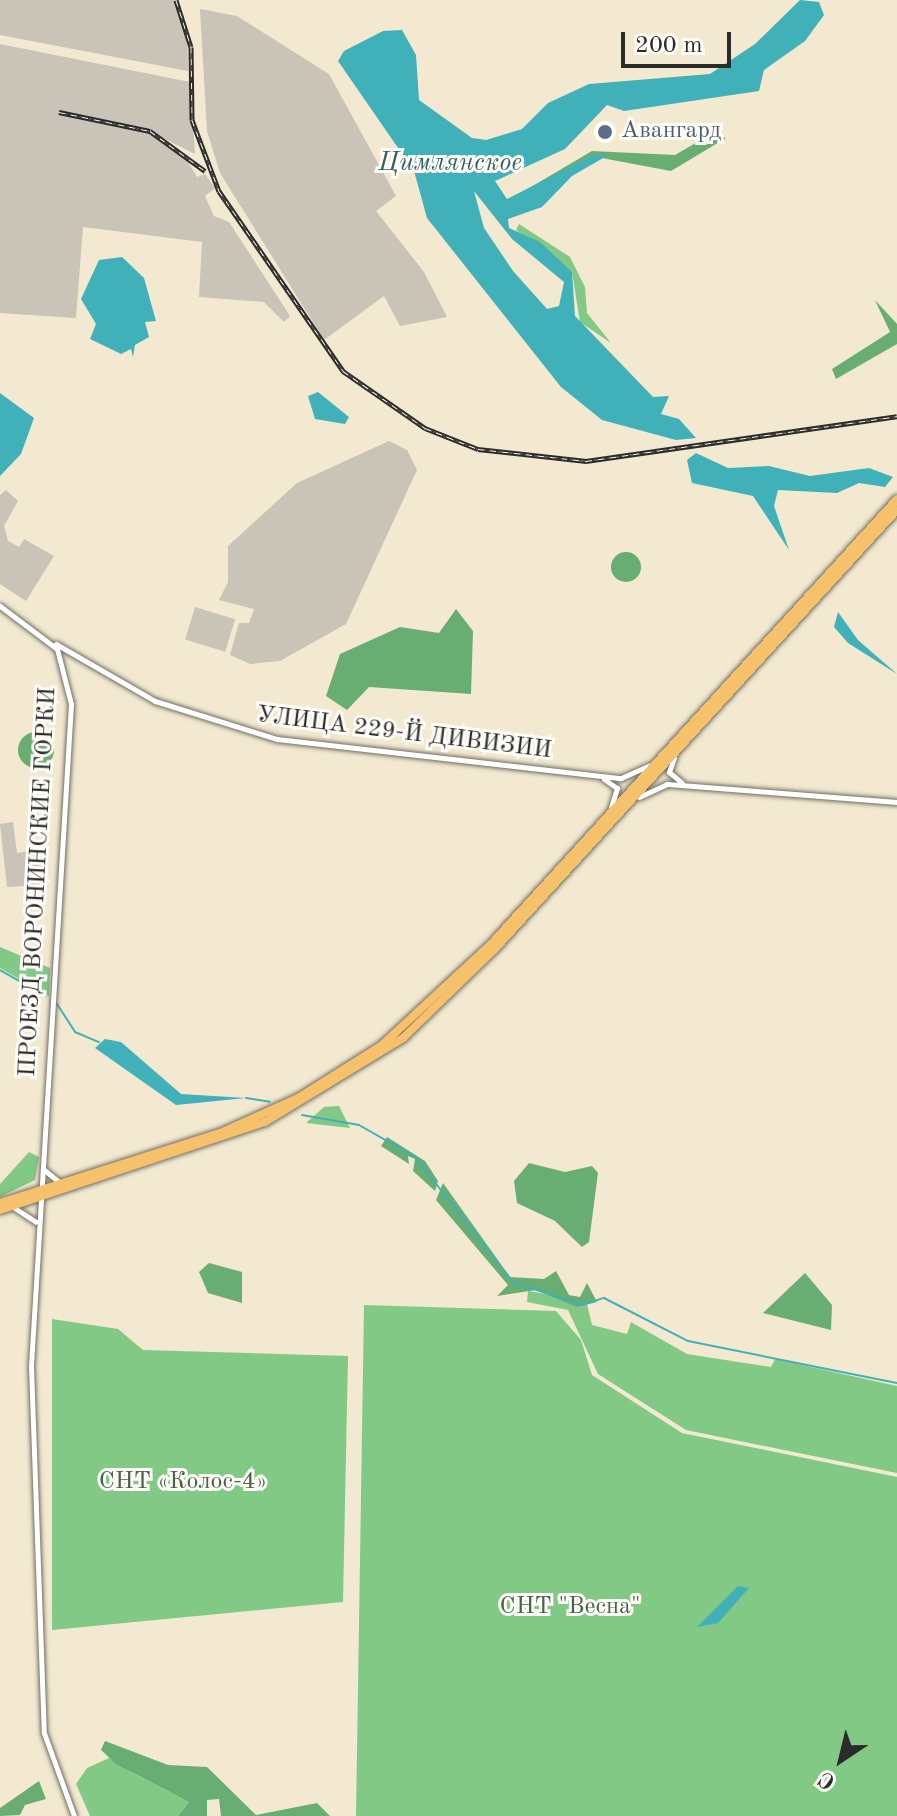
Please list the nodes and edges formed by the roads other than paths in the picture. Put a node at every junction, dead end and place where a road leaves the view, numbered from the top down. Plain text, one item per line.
1 (897, 499) edge
2 (897, 510) edge
3 (0, 606) edge
4 (51, 641) junction
5 (62, 656) junction
6 (761, 658) junction
7 (83, 660) junction
8 (65, 667) junction
9 (711, 702) junction
10 (592, 775) junction
11 (691, 786) junction
12 (897, 802) edge
13 (589, 847) junction
14 (519, 913) junction
15 (42, 1166) junction
16 (68, 1182) junction
17 (40, 1195) junction
18 (0, 1203) edge
19 (12, 1207) junction
20 (0, 1210) edge
21 (38, 1230) junction
22 (74, 1816) edge

1 - 9 highway
2 - 6 highway
3 - 4 street, ПРОЕЗД ВОРОНИНСКИЕ ГОРКИ
4 - 5 street, ПРОЕЗД ВОРОНИНСКИЕ ГОРКИ
4 - 7 street, УЛИЦА 229-Й ДИВИЗИИ
5 - 7 street
5 - 8 street, ПРОЕЗД ВОРОНИНСКИЕ ГОРКИ
6 - 11 street
6 - 13 highway
7 - 8 street
7 - 10 street, УЛИЦА 229-Й ДИВИЗИИ
8 - 15 street, ПРОЕЗД ВОРОНИНСКИЕ ГОРКИ
9 - 10 street, УЛИЦА 229-Й ДИВИЗИИ
9 - 14 highway
10 - 14 street
11 - 12 street
11 - 13 street
13 - 17 highway
14 - 16 highway
15 - 16 street
15 - 17 street, ПРОЕЗД ВОРОНИНСКИЕ ГОРКИ
16 - 17 highway
17 - 18 highway
17 - 19 highway
17 - 21 street, ПРОЕЗД ВОРОНИНСКИЕ ГОРКИ
19 - 20 highway
19 - 21 street
21 - 22 street, ПРОЕЗД ВОРОНИНСКИЕ ГОРКИ

